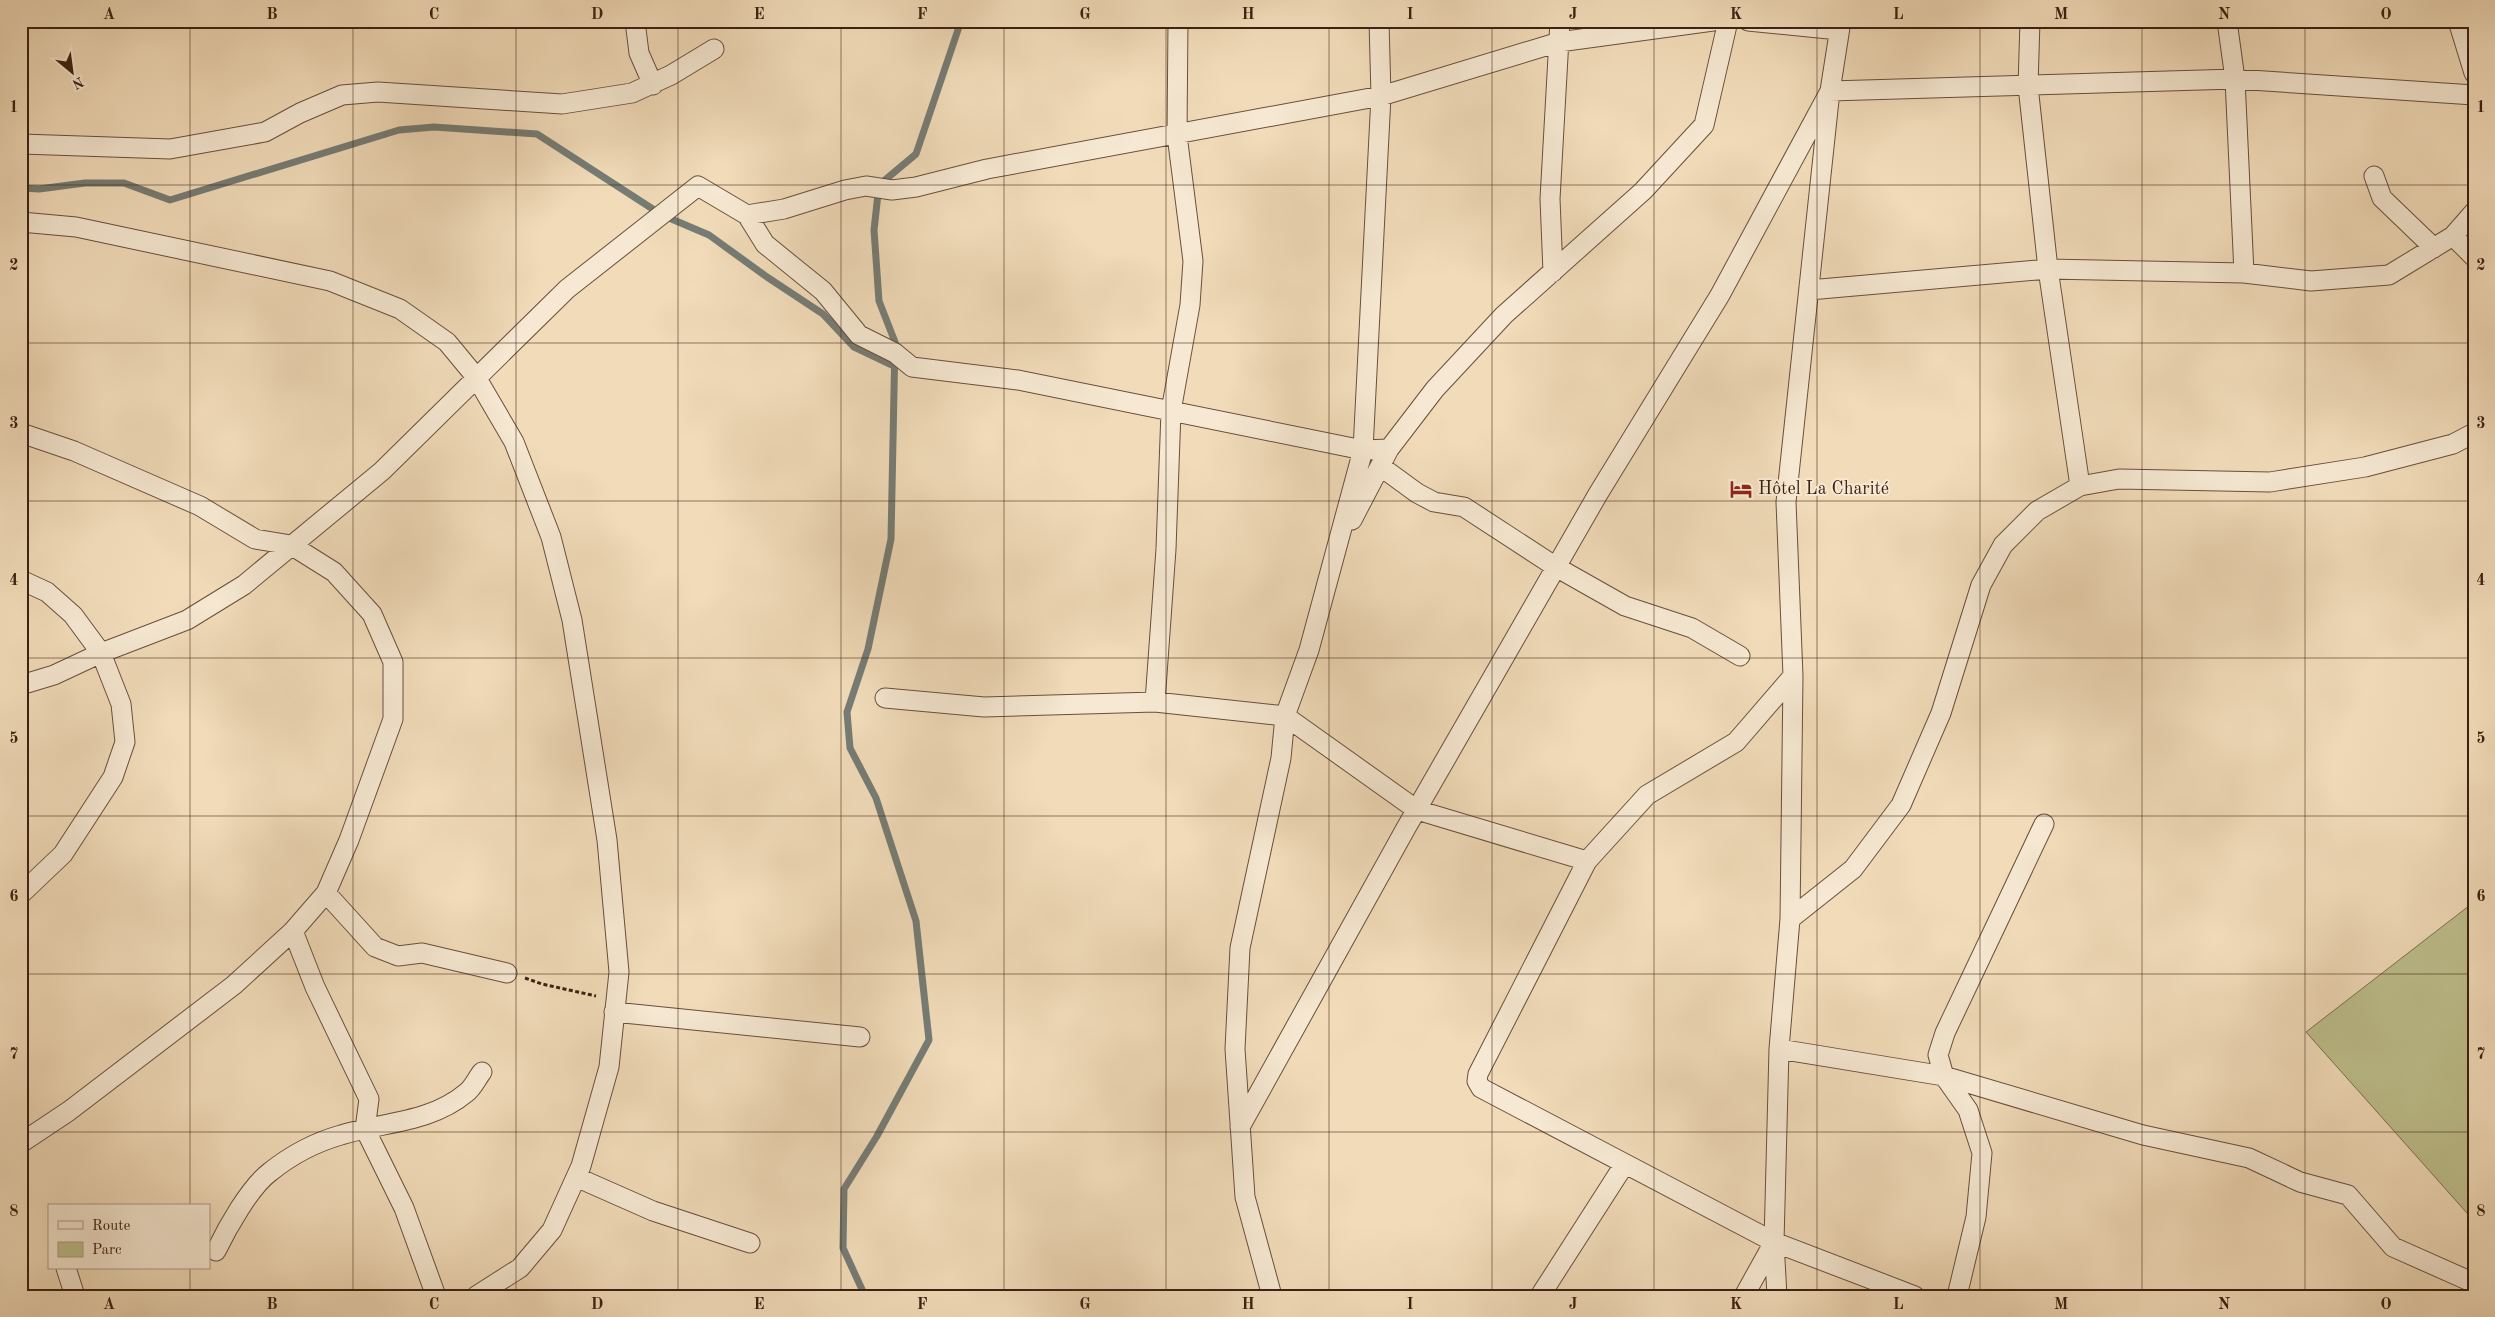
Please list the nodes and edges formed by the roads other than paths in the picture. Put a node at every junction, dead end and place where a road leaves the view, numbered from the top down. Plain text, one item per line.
1 (635, 21) edge
2 (1178, 21) edge
3 (1379, 21) edge
4 (1560, 21) edge
5 (1713, 21) edge
6 (1728, 21) edge
7 (1748, 21) edge
8 (2030, 21) edge
9 (2226, 21) edge
10 (2458, 21) edge
11 (1840, 26) edge
12 (1559, 42) junction
13 (714, 50) dead end
14 (2474, 73) edge
15 (2235, 79) junction
16 (653, 85) junction
17 (2028, 86) junction
18 (1830, 90) junction
19 (2474, 94) edge
20 (1381, 96) junction
21 (1177, 135) junction
22 (21, 144) edge
23 (2374, 176) dead end
24 (2474, 212) edge
25 (747, 215) junction
26 (21, 222) edge
27 (2452, 236) junction
28 (2434, 248) junction
29 (2474, 257) edge
30 (2048, 269) junction
31 (1553, 272) junction
32 (2244, 273) junction
33 (1809, 290) junction
34 (476, 378) junction
35 (1171, 411) junction
36 (21, 433) edge
37 (2474, 433) edge
38 (1388, 449) junction
39 (1363, 450) junction
40 (1380, 466) junction
41 (2080, 486) junction
42 (291, 544) junction
43 (1336, 552) junction
44 (1556, 567) junction
45 (21, 580) edge
46 (101, 653) junction
47 (1740, 656) dead end
48 (1793, 676) junction
49 (21, 685) edge
50 (885, 698) dead end
51 (1155, 702) junction
52 (1285, 716) junction
53 (1417, 810) junction
54 (2044, 824) dead end
55 (1587, 861) junction
56 (326, 893) junction
57 (21, 894) edge
58 (1790, 919) junction
59 (294, 931) junction
60 (507, 973) road end
61 (615, 1007) junction
62 (860, 1037) dead end
63 (1778, 1049) junction
64 (482, 1072) dead end
65 (1944, 1076) junction
66 (1240, 1127) junction
67 (365, 1129) junction
68 (21, 1142) edge
69 (1624, 1164) junction
70 (576, 1177) junction
71 (1774, 1242) junction
72 (750, 1243) dead end
73 (216, 1250) dead end
74 (67, 1270) edge
75 (2474, 1283) edge
76 (75, 1296) edge
77 (436, 1296) edge
78 (476, 1296) edge
79 (1272, 1296) edge
80 (1540, 1296) edge
81 (1744, 1296) edge
82 (1778, 1296) edge
83 (1915, 1296) edge
84 (1958, 1296) edge

1 - 16 street
2 - 21 street
3 - 20 street
4 - 12 street
5 - 12 street
6 - 31 street
7 - 11 street
8 - 17 street
9 - 15 street
10 - 14 street
11 - 18 street
12 - 20 street
12 - 31 street
13 - 16 street
15 - 17 street
15 - 19 street
15 - 32 street
16 - 22 street
17 - 18 street
17 - 30 street
18 - 33 street
18 - 44 street
20 - 21 street
20 - 39 street
21 - 25 street
21 - 35 street
23 - 28 street
24 - 27 street
25 - 34 street
25 - 35 street
26 - 34 street
27 - 28 street
27 - 29 street
28 - 32 street
30 - 32 street
30 - 33 street
30 - 41 street
31 - 38 street
33 - 48 street
34 - 42 street
34 - 61 street
35 - 39 street
35 - 51 street
36 - 42 street
37 - 41 street
38 - 39 street
38 - 40 street
39 - 43 street
40 - 43 street
40 - 44 street
41 - 58 street
42 - 46 street
42 - 56 street
43 - 52 street
44 - 47 street
44 - 53 street
45 - 46 street
46 - 49 street
46 - 57 street
48 - 55 street
48 - 58 street
50 - 51 street
51 - 52 street
52 - 53 street
52 - 66 street
53 - 55 street
53 - 66 street
54 - 65 street
55 - 69 street
56 - 59 street
56 - 60 street
58 - 63 street
59 - 67 street
59 - 68 street
61 - 62 street
61 - 70 street
63 - 65 street
63 - 71 street
64 - 67 street
65 - 75 street
65 - 84 street
66 - 79 street
67 - 73 street
67 - 77 street
69 - 71 street
69 - 80 street
70 - 72 street
70 - 78 street
71 - 81 street
71 - 82 street
71 - 83 street
74 - 76 street

